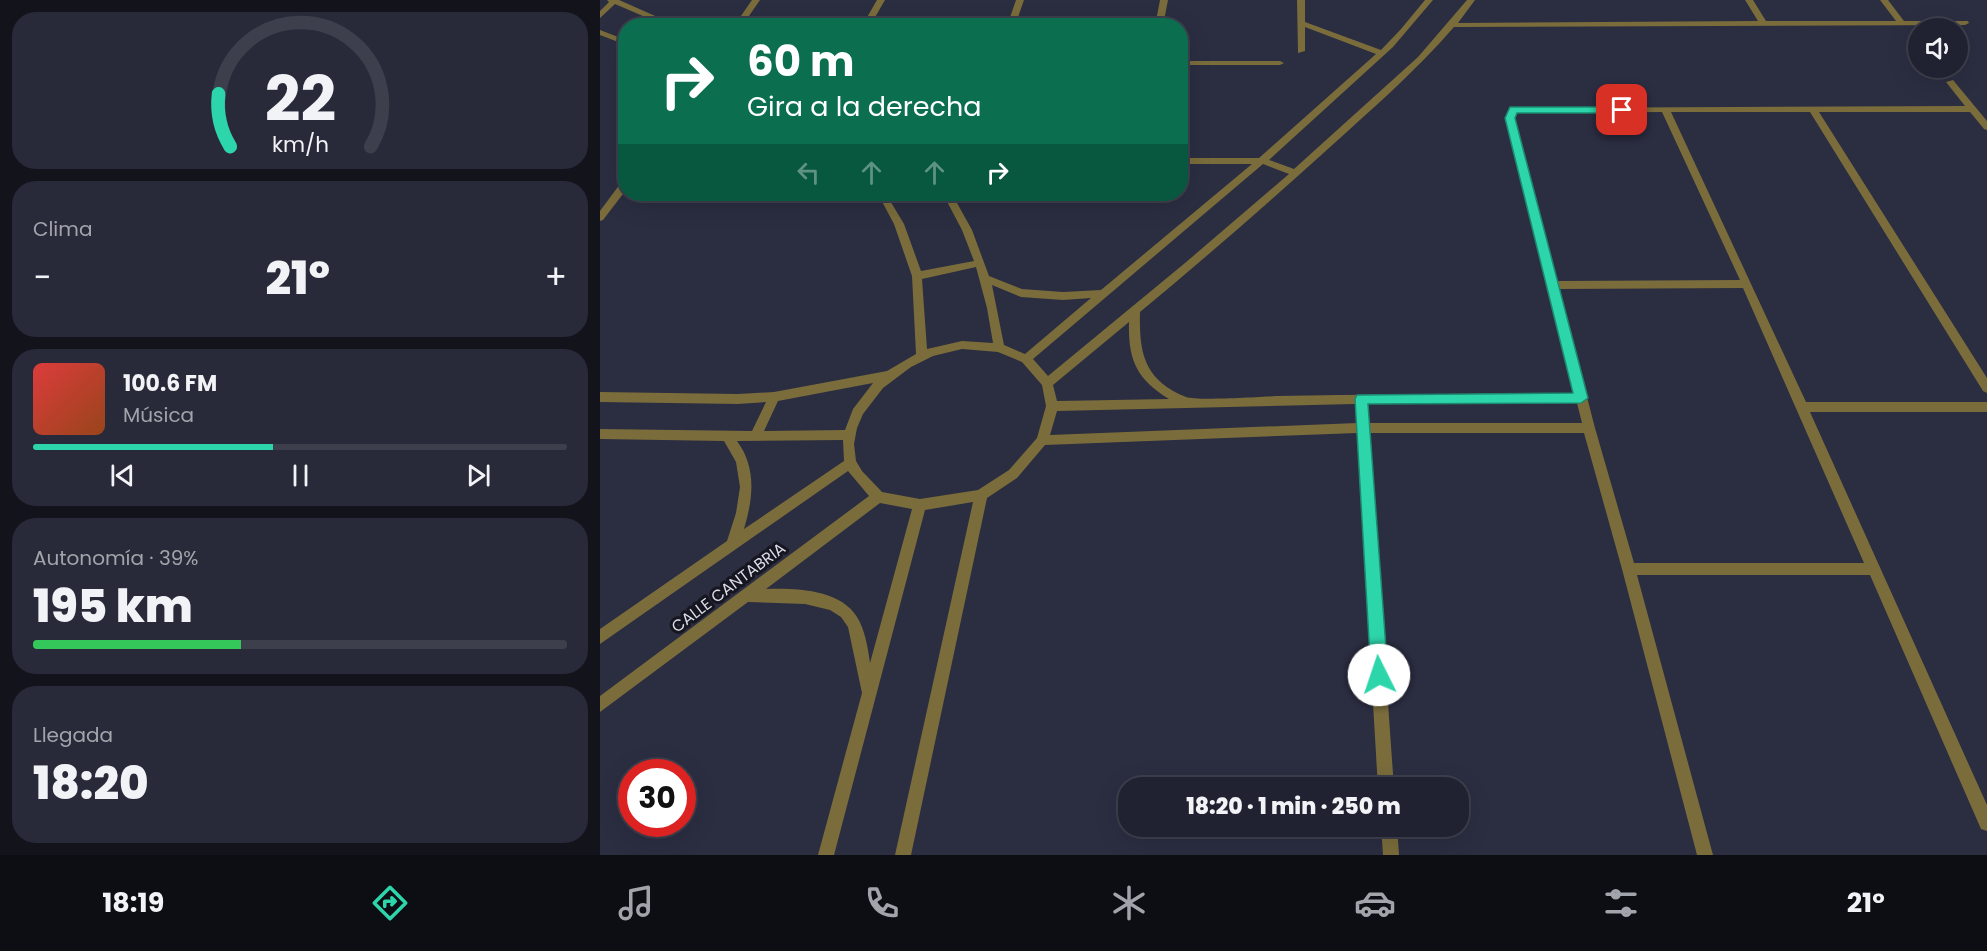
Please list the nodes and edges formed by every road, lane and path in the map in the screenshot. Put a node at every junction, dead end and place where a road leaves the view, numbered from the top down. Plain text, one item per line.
1 (613, 0) edge
2 (756, 0) edge
3 (881, 0) edge
4 (1020, 0) edge
5 (1164, 0) edge
6 (1300, 0) edge
7 (1429, 0) edge
8 (1471, 0) edge
9 (1749, 0) edge
10 (1884, 0) edge
11 (600, 16) edge
12 (655, 18) edge
13 (744, 18) edge
14 (871, 18) edge
15 (1014, 18) edge
16 (1161, 18) edge
17 (1301, 23) junction
18 (1763, 23) junction
19 (1902, 23) junction
20 (1908, 23) edge
21 (1453, 24) junction
22 (600, 32) edge
23 (618, 40) edge
24 (1301, 51) dead end
25 (1381, 53) junction
26 (1188, 63) edge
27 (1280, 63) dead end
28 (1950, 82) dead end
29 (1973, 109) junction
30 (1666, 111) junction
31 (1814, 111) junction
32 (1987, 127) edge
33 (1188, 161) edge
34 (1263, 161) junction
35 (1296, 173) junction
36 (618, 193) edge
37 (886, 201) edge
38 (952, 201) edge
39 (600, 218) edge
40 (980, 263) junction
41 (917, 276) junction
42 (986, 278) junction
43 (1554, 285) junction
44 (1747, 285) junction
45 (1103, 294) junction
46 (1135, 311) junction
47 (999, 348) junction
48 (922, 355) junction
49 (1026, 359) junction
50 (887, 376) junction
51 (1047, 382) junction
52 (1987, 388) edge
53 (600, 397) edge
54 (774, 397) junction
55 (1581, 398) junction
56 (1361, 399) junction
57 (1185, 403) junction
58 (1052, 406) junction
59 (1802, 407) junction
60 (1987, 407) edge
61 (1364, 428) junction
62 (1589, 429) junction
63 (600, 434) edge
64 (849, 435) junction
65 (727, 436) junction
66 (756, 436) junction
67 (1042, 441) junction
68 (850, 463) junction
69 (981, 495) junction
70 (878, 497) junction
71 (920, 505) junction
72 (735, 542) junction
73 (1629, 569) junction
74 (1874, 569) junction
75 (746, 596) junction
76 (600, 637) edge
77 (869, 694) junction
78 (600, 705) edge
79 (1385, 777) edge
80 (1987, 823) edge
81 (1389, 837) edge
82 (826, 855) edge
83 (903, 855) edge
84 (1390, 855) edge
85 (1705, 855) edge

1 - 11 street
1 - 12 street
2 - 13 street
3 - 14 street
4 - 15 street
5 - 16 street
6 - 17 street
7 - 25 street
8 - 21 street
9 - 18 street
10 - 19 street
17 - 24 street
17 - 25 street
18 - 19 street
18 - 21 street
19 - 20 street
21 - 35 street
22 - 23 street
25 - 34 street
26 - 27 street
28 - 29 street
29 - 31 street
29 - 32 street
30 - 31 street
30 - 43 street
30 - 44 street
31 - 52 street
33 - 34 street
34 - 35 street
34 - 45 street
35 - 46 street
36 - 39 street
37 - 41 street
38 - 40 street
40 - 41 street
40 - 42 street
41 - 48 street
42 - 45 street
42 - 47 street
43 - 44 street
43 - 55 street
44 - 59 street
45 - 49 street
46 - 51 street
46 - 57 street
47 - 48 street
47 - 49 street
48 - 50 street
49 - 51 street
50 - 54 street
50 - 64 street
51 - 58 street
53 - 54 street
54 - 66 street
55 - 56 street
55 - 62 street
56 - 57 street
56 - 61 street
57 - 58 street
58 - 67 street
59 - 60 street
59 - 74 street
61 - 62 street
61 - 67 street
61 - 79 street
62 - 73 street
63 - 65 street
64 - 66 street
64 - 68 street
65 - 66 street
65 - 72 street
67 - 69 street
68 - 70 street
68 - 72 street, CALLE CANTABRIA
69 - 71 street
69 - 83 street
70 - 71 street
70 - 75 street, CALLE CANTABRIA
71 - 77 street
72 - 76 street, CALLE CANTABRIA
73 - 74 street
73 - 85 street
74 - 80 street
75 - 77 street
75 - 78 street, CALLE CANTABRIA
77 - 82 street
81 - 84 street

